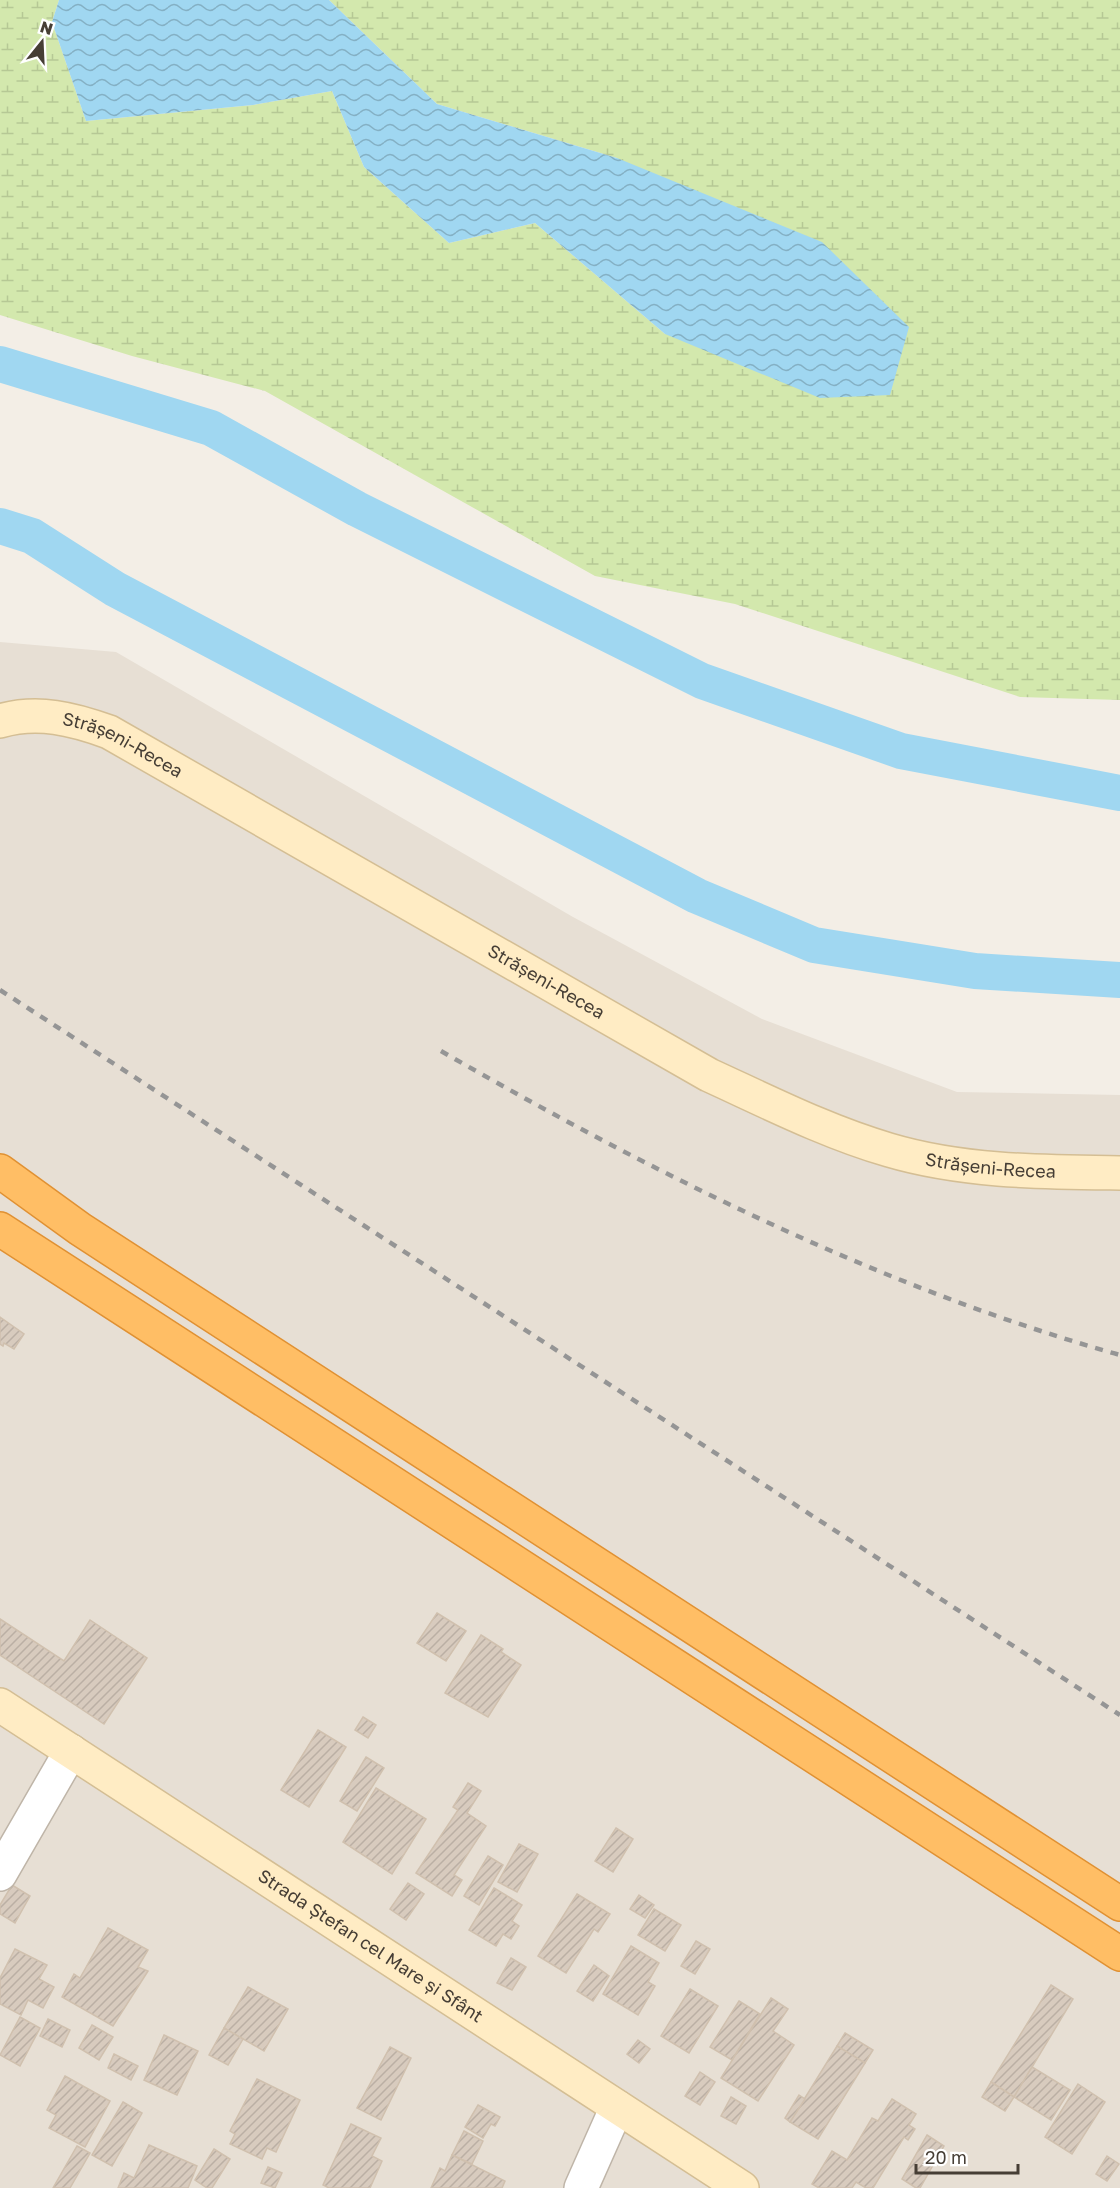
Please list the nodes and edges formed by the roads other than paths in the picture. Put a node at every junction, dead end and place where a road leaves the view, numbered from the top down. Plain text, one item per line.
1 (0, 721) edge
2 (0, 1171) edge
3 (1120, 1173) edge
4 (0, 1229) edge
5 (0, 1705) edge
6 (71, 1751) junction
7 (0, 1874) edge
8 (1120, 1904) edge
9 (1120, 1954) edge
10 (618, 2107) junction
11 (581, 2188) edge
12 (742, 2188) edge

1 - 3 main road, Strășeni-Recea
2 - 8 highway
4 - 9 highway
5 - 6 main road, Strada Ștefan cel Mare și Sfânt
6 - 7 street
6 - 10 main road, Strada Ștefan cel Mare și Sfânt
10 - 11 street
10 - 12 main road, Strada Ștefan cel Mare și Sfânt

